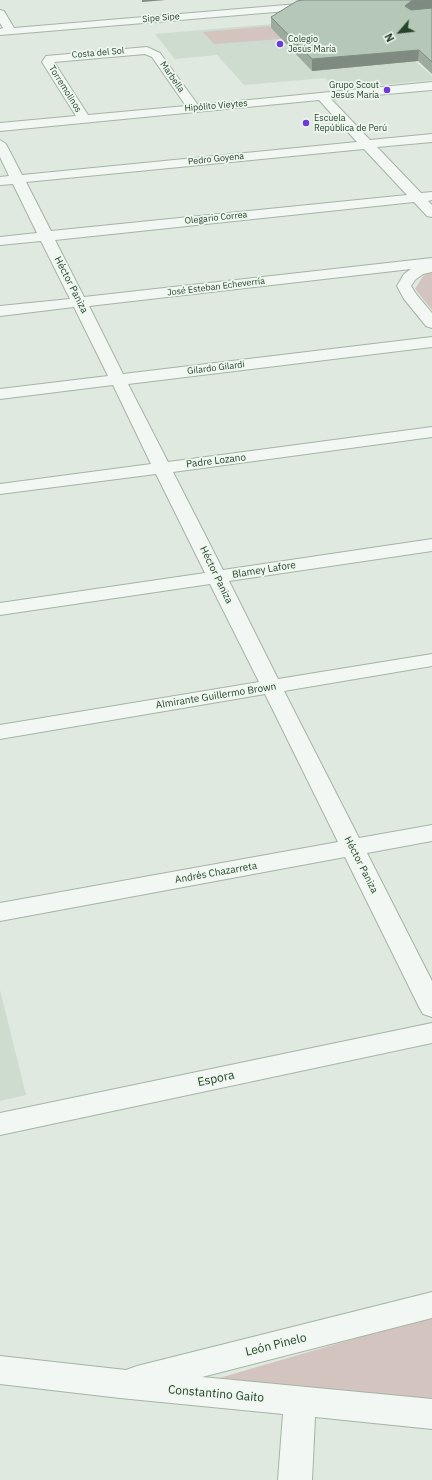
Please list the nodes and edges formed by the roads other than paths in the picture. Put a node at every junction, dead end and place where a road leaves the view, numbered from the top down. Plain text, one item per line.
1 (316, 0) edge
2 (288, 4) edge
3 (0, 13) edge
4 (5, 31) edge
5 (147, 50) joint
6 (50, 58) joint
7 (432, 86) edge
8 (322, 97) junction
9 (194, 108) junction
10 (84, 119) junction
11 (0, 126) edge
12 (432, 138) edge
13 (0, 144) edge
14 (367, 144) junction
15 (9, 180) edge
16 (432, 196) edge
17 (417, 197) junction
18 (432, 213) edge
19 (46, 236) junction
20 (0, 241) edge
21 (432, 262) edge
22 (432, 266) edge
23 (80, 302) junction
24 (0, 311) edge
25 (432, 323) edge
26 (432, 342) edge
27 (118, 380) junction
28 (0, 394) edge
29 (432, 432) edge
30 (162, 468) junction
31 (0, 489) edge
32 (432, 545) edge
33 (217, 577) junction
34 (0, 608) edge
35 (432, 660) edge
36 (271, 687) junction
37 (0, 732) edge
38 (432, 833) edge
39 (353, 848) junction
40 (0, 912) edge
41 (432, 1007) edge
42 (432, 1033) edge
43 (0, 1124) edge
44 (432, 1305) edge
45 (0, 1370) edge
46 (120, 1384) junction
47 (300, 1402) junction
48 (432, 1414) edge
49 (295, 1480) edge

1 - 2 street, Sipe Sipe
2 - 4 street, Sipe Sipe
3 - 4 street
5 - 6 street, Costa del Sol
5 - 9 street, Marbella
6 - 10 street, Torremolinos
7 - 8 street, Hipólito Vieytes
8 - 9 street, Hipólito Vieytes
8 - 14 street
9 - 10 street, Hipólito Vieytes
10 - 11 street, Hipólito Vieytes
12 - 14 street, Pedro Goyena
13 - 15 street, Héctor Paniza
14 - 15 street, Pedro Goyena
14 - 17 street
15 - 19 street, Héctor Paniza
16 - 17 street, Olegario Correa
17 - 18 street
17 - 19 street, Olegario Correa
19 - 20 street, Olegario Correa
19 - 23 street, Héctor Paniza
21 - 23 street, José Esteban Echeverría
22 - 25 street
23 - 24 street, José Esteban Echeverría
23 - 27 street, Héctor Paniza
26 - 27 street, Gilardo Gilardi
27 - 28 street, Gilardo Gilardi
27 - 30 street, Héctor Paniza
29 - 30 street, Padre Lozano
30 - 31 street, Padre Lozano
30 - 33 street, Héctor Paniza
32 - 33 street, Blamey Lafore
33 - 34 street, Blamey Lafore
33 - 36 street, Héctor Paniza
35 - 36 street, Almirante Guillermo Brown
36 - 37 street, Almirante Guillermo Brown
36 - 39 street, Héctor Paniza
38 - 39 street, Andrés Chazarreta
39 - 40 street, Andrés Chazarreta
39 - 41 street, Héctor Paniza
42 - 43 street, Espora
44 - 46 street, León Pinelo
45 - 46 street, Constantino Gaito
46 - 47 street, Constantino Gaito
47 - 48 street, Constantino Gaito
47 - 49 street

